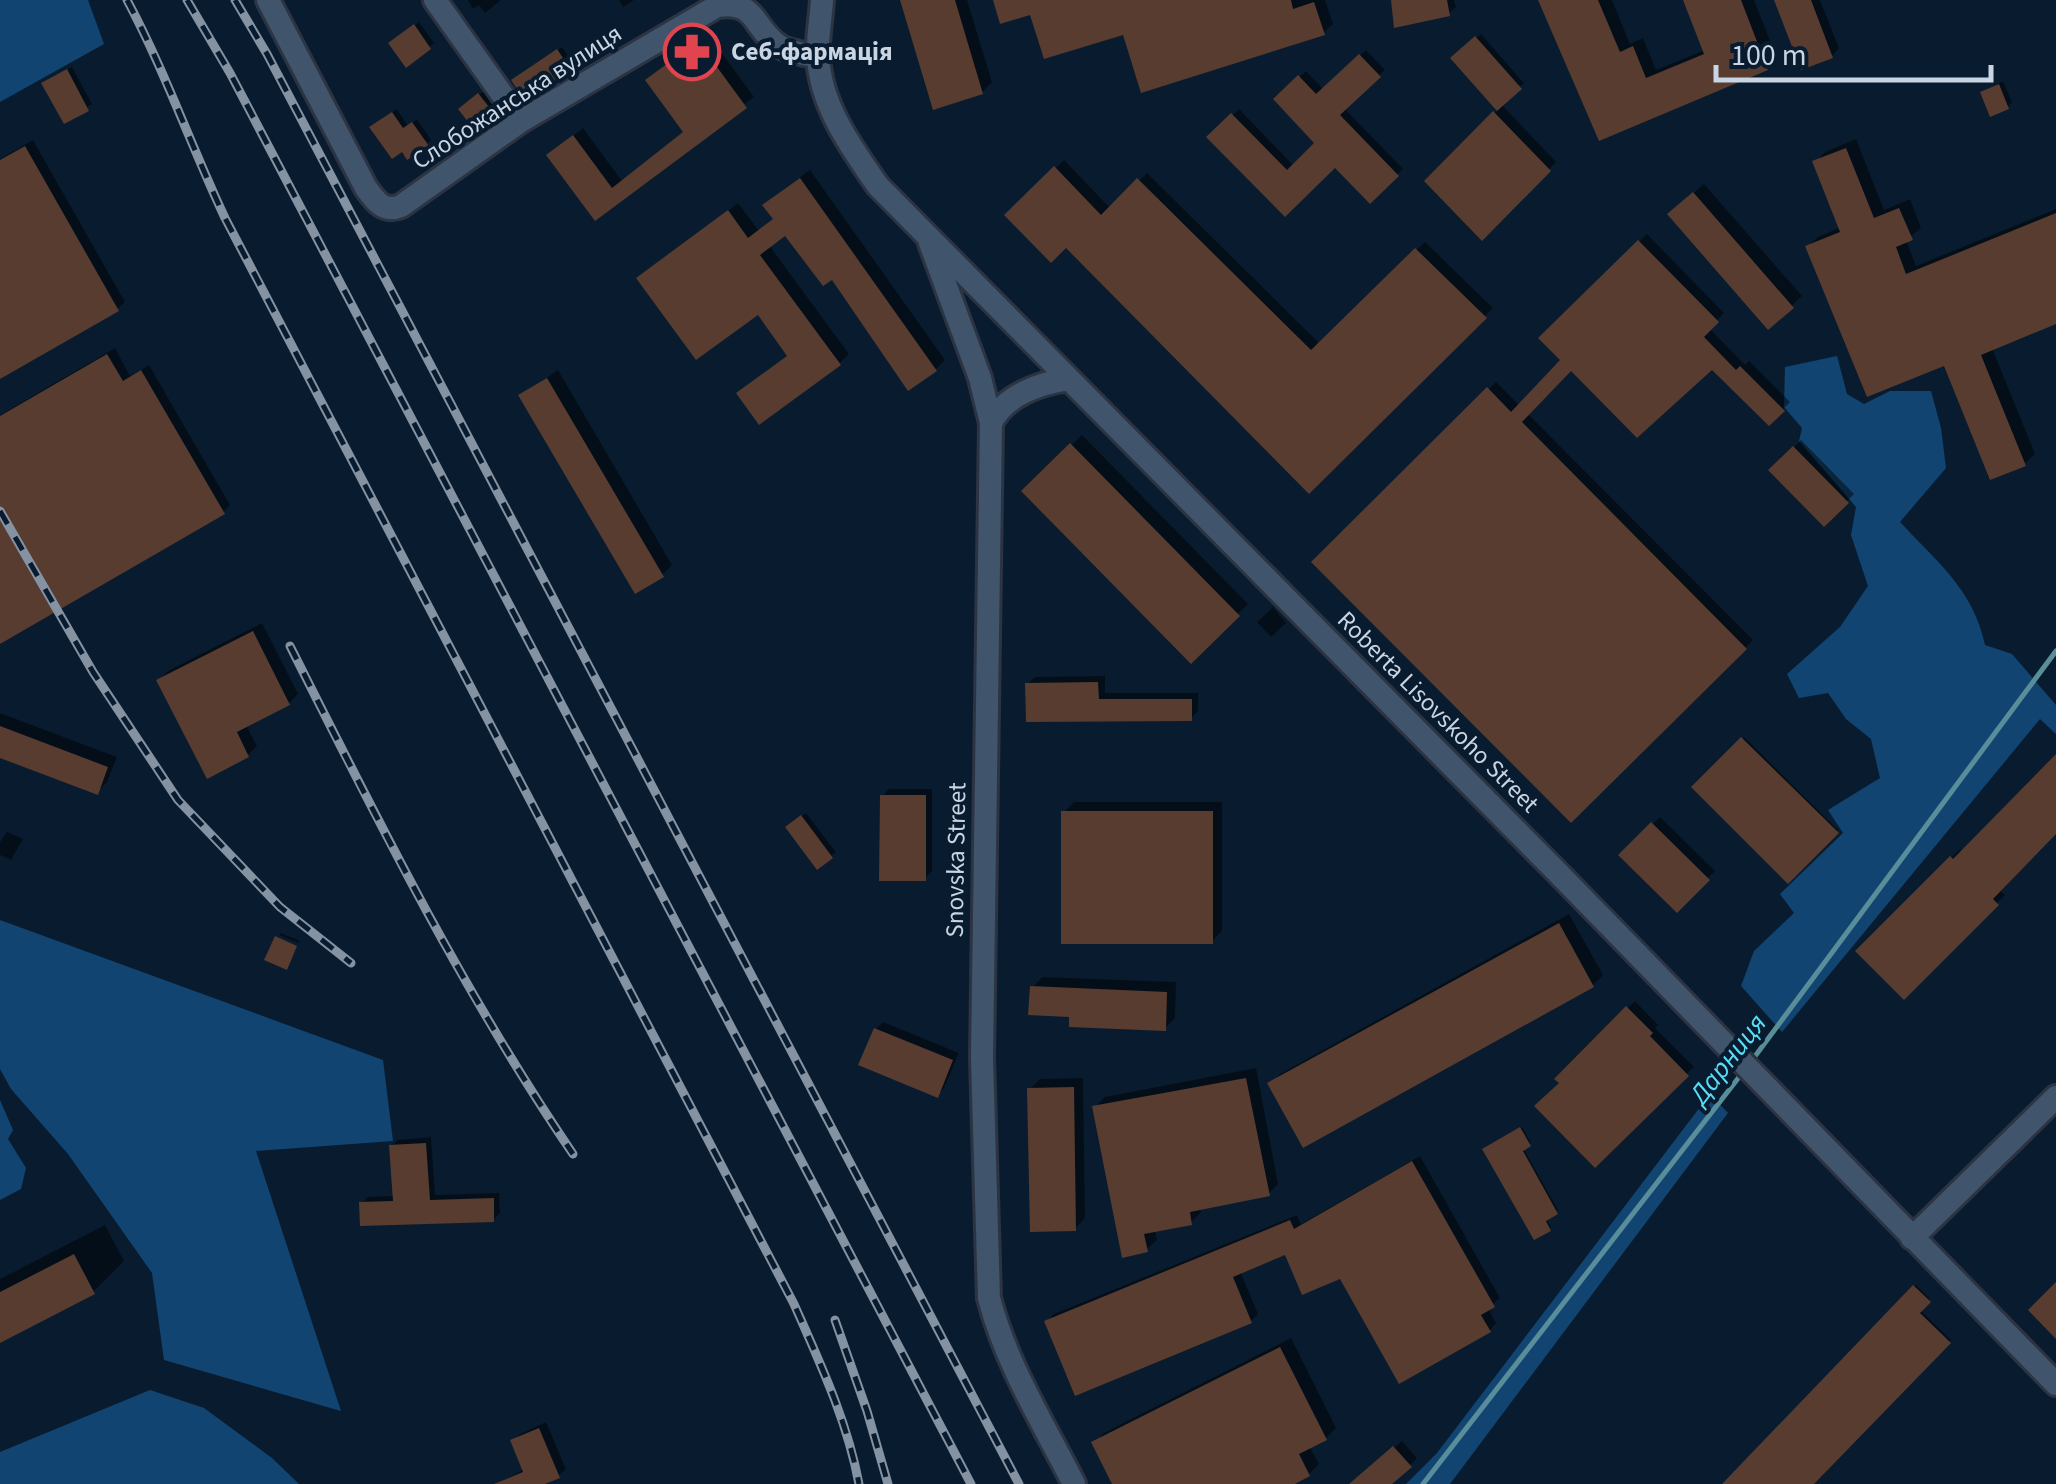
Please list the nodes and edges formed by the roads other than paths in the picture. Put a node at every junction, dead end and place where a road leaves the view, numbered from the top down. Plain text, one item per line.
1 (268, 0) edge
2 (435, 0) edge
3 (822, 0) edge
4 (697, 7) edge
5 (818, 56) junction
6 (522, 120) junction
7 (927, 235) junction
8 (1069, 380) junction
9 (991, 423) junction
10 (2056, 1096) edge
11 (1912, 1238) junction
12 (2056, 1384) edge
13 (1074, 1484) edge

1 - 6 street, Слобожанська вулиця
2 - 6 street
3 - 5 street
4 - 5 street, Слобожанська вулиця
4 - 6 street, Слобожанська вулиця
5 - 7 street, Roberta Lisovskoho Street
7 - 8 street, Roberta Lisovskoho Street
7 - 9 street, Snovska Street
8 - 9 street
8 - 11 street, Roberta Lisovskoho Street
9 - 13 street, Snovska Street
10 - 11 street
11 - 12 street, Roberta Lisovskoho Street

